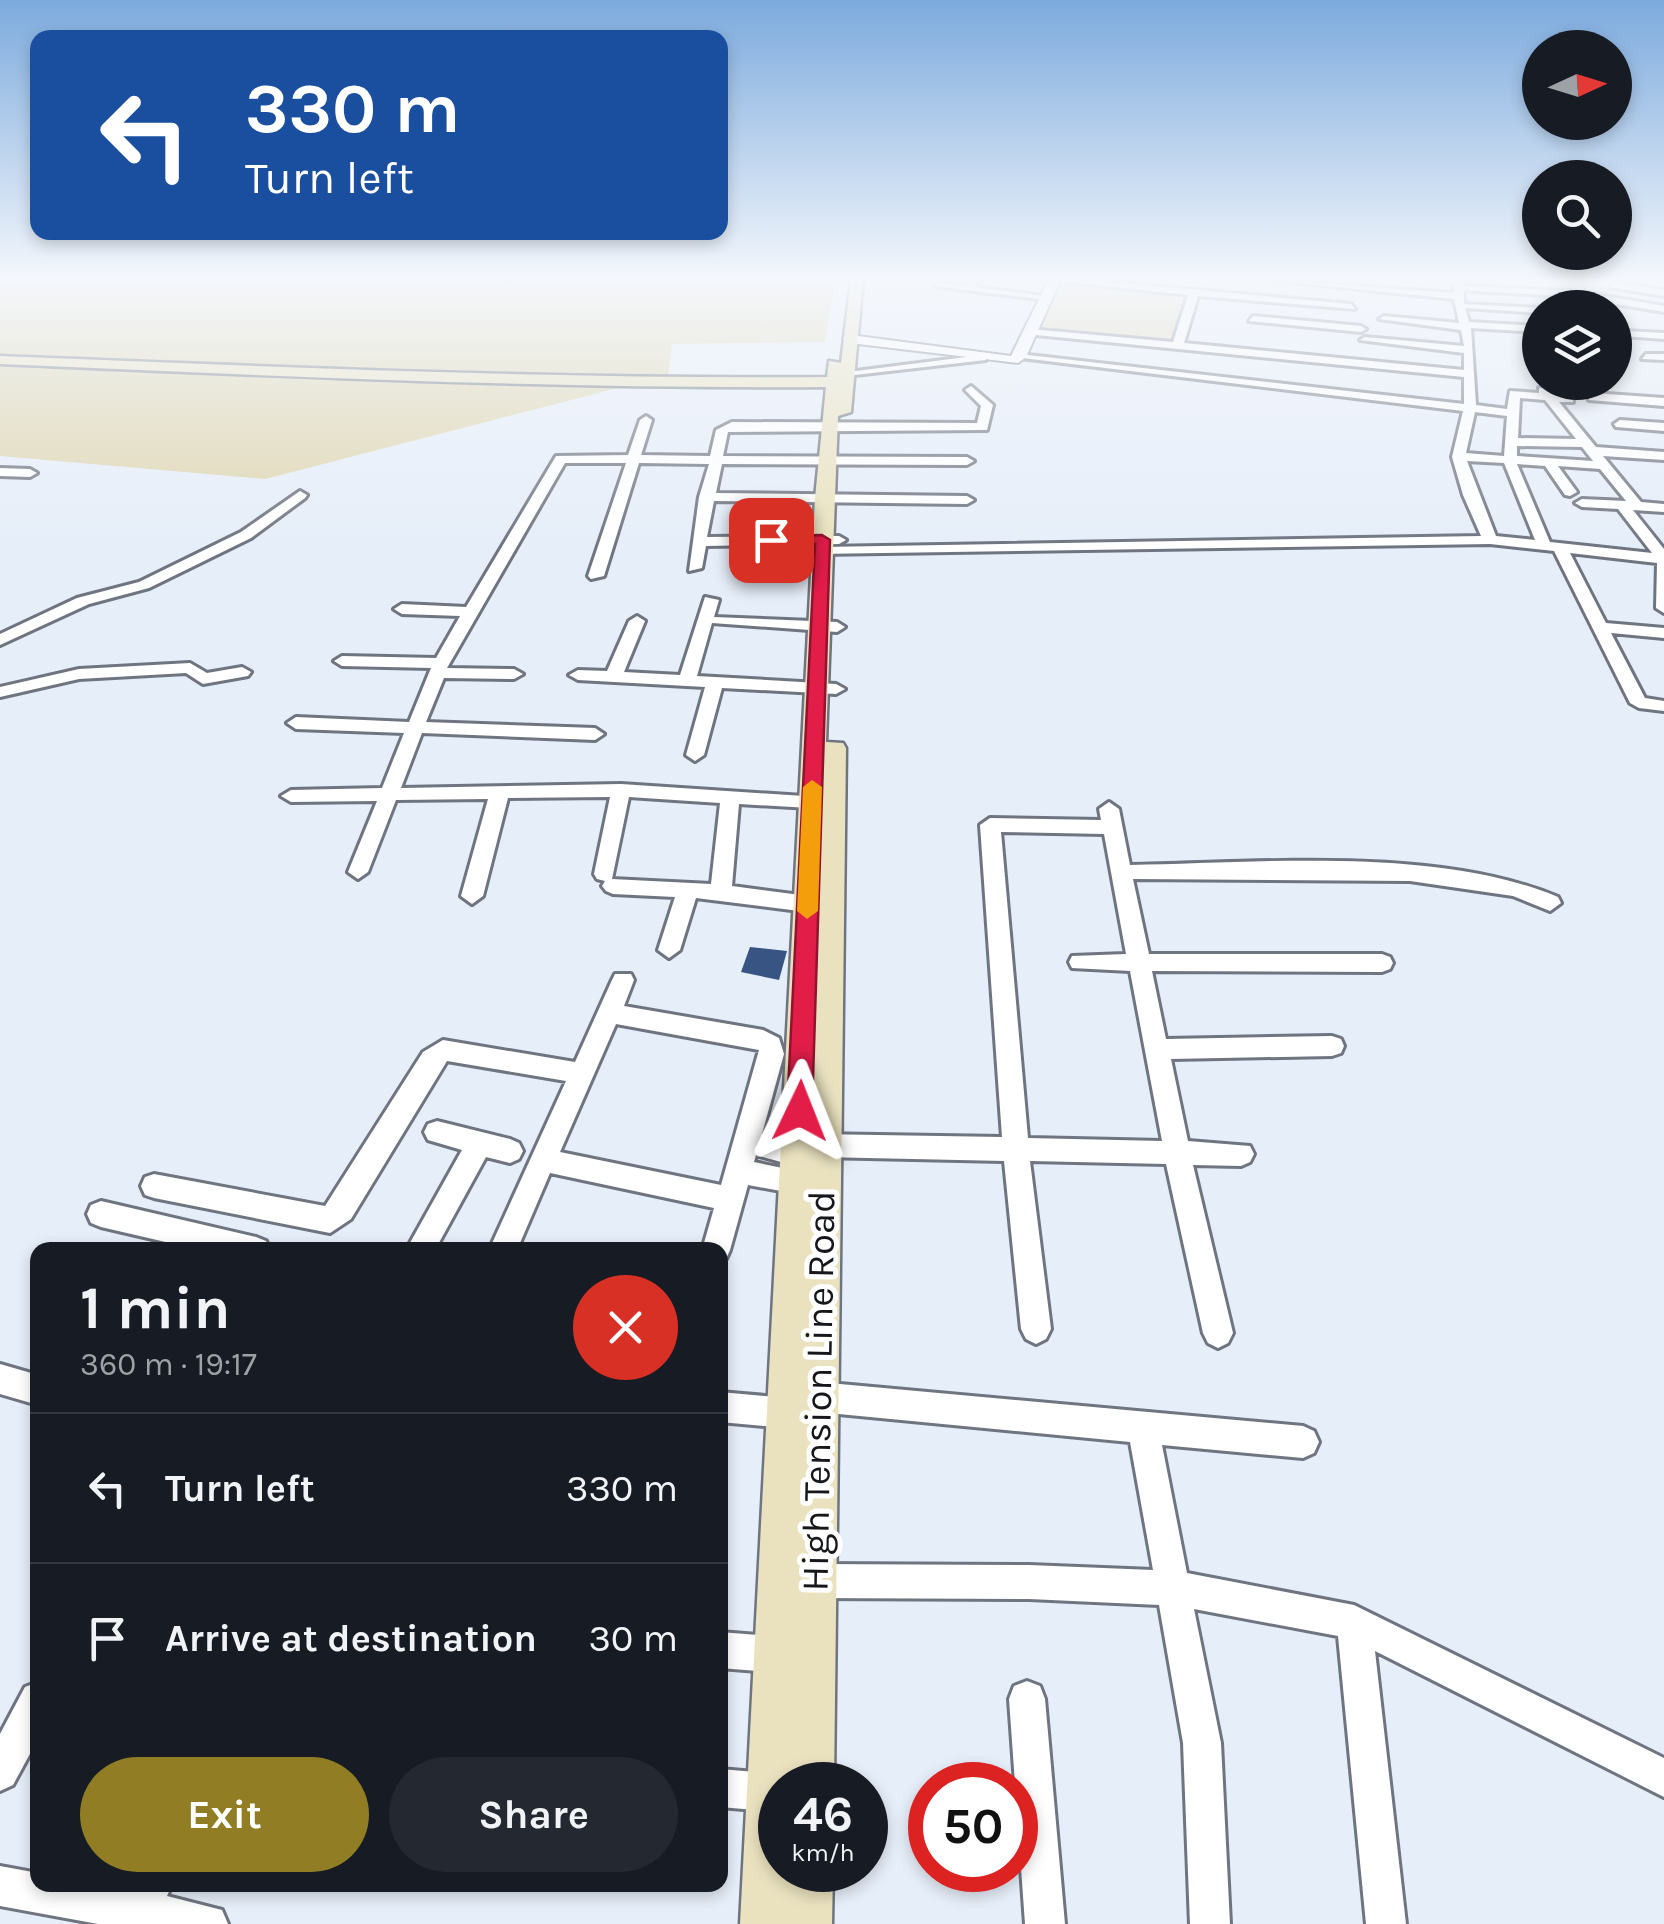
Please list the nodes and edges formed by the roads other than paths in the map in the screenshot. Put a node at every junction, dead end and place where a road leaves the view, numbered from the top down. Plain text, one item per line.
1 (140, 369) edge
2 (837, 369) edge
3 (841, 369) edge
4 (923, 369) edge
5 (1116, 369) edge
6 (1412, 369) edge
7 (1470, 369) edge
8 (1126, 370) joint
9 (1470, 374) junction
10 (363, 378) junction
11 (840, 384) junction
12 (971, 390) dead end
13 (1522, 393) edge
14 (1551, 400) edge
15 (1632, 400) edge
16 (1664, 402) edge
17 (1470, 406) junction
18 (1512, 413) junction
19 (646, 420) dead end
20 (1620, 424) dead end
21 (837, 426) junction
22 (1664, 427) edge
23 (1510, 442) junction
24 (1589, 447) junction
25 (1664, 456) edge
26 (1460, 457) junction
27 (636, 458) junction
28 (835, 459) junction
29 (713, 460) junction
30 (967, 461) dead end
31 (1510, 463) junction
32 (1550, 464) junction
33 (1603, 465) junction
34 (0, 472) edge
35 (30, 473) dead end
36 (300, 495) dead end
37 (706, 497) junction
38 (832, 498) junction
39 (968, 500) dead end
40 (1630, 505) junction
41 (1664, 508) edge
42 (771, 540) junction
43 (1490, 540) junction
44 (698, 542) junction
45 (831, 545) junction
46 (1552, 546) junction
47 (1664, 559) edge
48 (694, 568) dead end
49 (766, 568) dead end
50 (596, 576) dead end
51 (1663, 588) edge
52 (711, 600) dead end
53 (1664, 608) edge
54 (402, 610) dead end
55 (469, 612) junction
56 (637, 621) dead end
57 (719, 622) dead end
58 (1600, 626) junction
59 (828, 627) junction
60 (1664, 633) edge
61 (0, 640) edge
62 (342, 661) dead end
63 (439, 668) junction
64 (242, 672) dead end
65 (514, 674) dead end
66 (578, 675) dead end
67 (614, 676) junction
68 (688, 678) junction
69 (716, 680) junction
70 (826, 688) junction
71 (0, 692) edge
72 (1664, 706) edge
73 (296, 723) dead end
74 (418, 728) junction
75 (594, 734) dead end
76 (695, 755) dead end
77 (621, 790) junction
78 (500, 792) junction
79 (390, 794) junction
80 (730, 795) junction
81 (291, 796) dead end
82 (822, 802) junction
83 (358, 872) dead end
84 (1122, 872) junction
85 (688, 890) junction
86 (721, 892) junction
87 (472, 896) dead end
88 (1550, 903) dead end
89 (819, 905) junction
90 (669, 950) dead end
91 (1080, 962) dead end
92 (1140, 962) junction
93 (1382, 963) dead end
94 (623, 980) dead end
95 (609, 1013) junction
96 (1332, 1046) dead end
97 (1157, 1050) junction
98 (580, 1074) junction
99 (436, 1132) dead end
100 (746, 1140) junction
101 (480, 1144) junction
102 (1016, 1150) junction
103 (510, 1151) dead end
104 (1177, 1152) junction
105 (1241, 1154) dead end
106 (808, 1158) junction
107 (542, 1160) junction
108 (738, 1170) junction
109 (154, 1186) dead end
110 (730, 1199) junction
111 (101, 1214) dead end
112 (222, 1242) edge
113 (425, 1242) edge
114 (506, 1242) edge
115 (718, 1242) edge
116 (1036, 1329) dead end
117 (1218, 1333) dead end
118 (0, 1380) edge
119 (30, 1388) edge
120 (803, 1405) junction
121 (728, 1407) edge
122 (1143, 1429) junction
123 (1303, 1442) dead end
124 (814, 1581) junction
125 (1173, 1588) junction
126 (1354, 1622) junction
127 (728, 1651) edge
128 (795, 1656) junction
129 (1027, 1699) dead end
130 (30, 1715) edge
131 (789, 1762) edge
132 (0, 1772) edge
133 (1664, 1778) edge
134 (728, 1788) edge
135 (758, 1789) edge
136 (0, 1886) edge
137 (30, 1890) edge
138 (43, 1892) edge
139 (772, 1892) edge
140 (806, 1892) edge
141 (143, 1906) edge
142 (208, 1924) edge
143 (767, 1924) edge
144 (805, 1924) edge
145 (1045, 1924) edge
146 (1210, 1924) edge
147 (1386, 1924) edge

1 - 10 main road
2 - 10 main road
3 - 11 main road
4 - 11 street
5 - 8 street
6 - 9 street
7 - 9 street
8 - 17 street
9 - 17 street
10 - 11 main road
11 - 21 main road
12 - 21 street
13 - 18 street
14 - 24 street
15 - 16 street
17 - 18 street
17 - 26 street
18 - 23 street
19 - 27 street
20 - 22 street
21 - 28 main road
21 - 29 street
23 - 24 street
23 - 31 street
24 - 25 street
24 - 33 street
26 - 31 street
26 - 43 street
27 - 29 street
27 - 50 street
27 - 55 street
28 - 29 street
28 - 30 street
28 - 38 main road
29 - 37 street
31 - 32 street
31 - 46 street
32 - 33 street
32 - 40 street
33 - 40 street
34 - 35 street
36 - 61 street
37 - 38 street
37 - 44 street
38 - 39 street
38 - 45 main road
40 - 41 street
40 - 47 street
42 - 44 street
42 - 45 street
42 - 49 street
43 - 45 street
43 - 46 street
44 - 48 street
45 - 59 main road
46 - 47 street
46 - 58 street
47 - 51 street
51 - 53 street
52 - 68 street
54 - 55 street
55 - 63 street
56 - 67 street
57 - 59 street
58 - 60 street
58 - 72 street
59 - 70 main road
62 - 63 street
63 - 65 street
63 - 74 street
64 - 71 street
66 - 67 street
67 - 68 street
68 - 69 street
69 - 70 street
69 - 76 street
70 - 82 main road
73 - 74 street
74 - 75 street
74 - 79 street
77 - 78 street
77 - 80 street
77 - 85 street
78 - 79 street
78 - 87 street
79 - 81 street
79 - 83 street
80 - 82 street
80 - 86 street
82 - 89 main road
84 - 88 street
84 - 92 street
84 - 102 street
85 - 86 street
85 - 90 street
86 - 89 street
89 - 106 main road
91 - 92 street
92 - 93 street
92 - 97 street
94 - 95 street
95 - 98 street
95 - 100 street
96 - 97 street
97 - 104 street
98 - 107 street
98 - 109 street
99 - 101 street
100 - 106 street
100 - 108 street
101 - 103 street
101 - 113 street
102 - 104 street
102 - 106 street
102 - 116 street
104 - 105 street
104 - 117 street
106 - 108 street
106 - 120 main road
107 - 110 street
107 - 114 street
108 - 110 street
110 - 115 street
111 - 112 street
118 - 119 street
120 - 121 street
120 - 122 street
120 - 124 main road, High Tension Line Road
120 - 128 main road
122 - 123 street
122 - 125 street
124 - 125 street
124 - 128 main road, High Tension Line Road
125 - 126 street
125 - 146 street
126 - 133 street
126 - 147 street
127 - 128 street
128 - 131 main road
129 - 145 street
130 - 132 street
134 - 135 street
136 - 137 street
138 - 141 street
139 - 143 main road
140 - 144 main road
141 - 142 street

